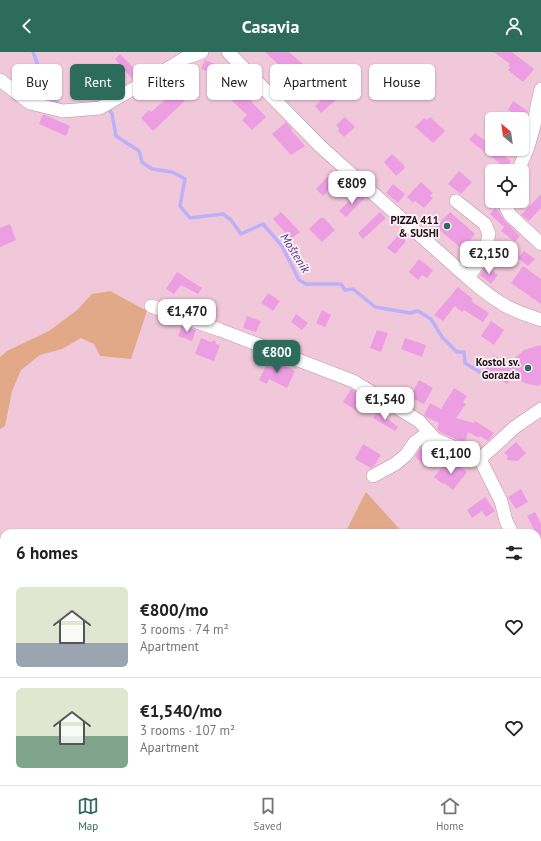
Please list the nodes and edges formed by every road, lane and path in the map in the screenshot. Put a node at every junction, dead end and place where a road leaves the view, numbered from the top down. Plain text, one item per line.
1 (202, 52) edge
2 (228, 52) edge
3 (4, 83) edge
4 (541, 89) edge
5 (521, 164) edge
6 (456, 201) dead end
7 (506, 208) edge
8 (541, 244) edge
9 (468, 278) junction
10 (151, 306) dead end
11 (541, 320) edge
12 (537, 412) edge
13 (429, 432) junction
14 (480, 459) junction
15 (373, 476) dead end
16 (510, 529) edge

1 - 3 street
2 - 9 street
4 - 5 street
6 - 9 street
7 - 8 street
9 - 11 street
10 - 13 street
12 - 14 street
13 - 14 street
13 - 15 street
14 - 16 street

